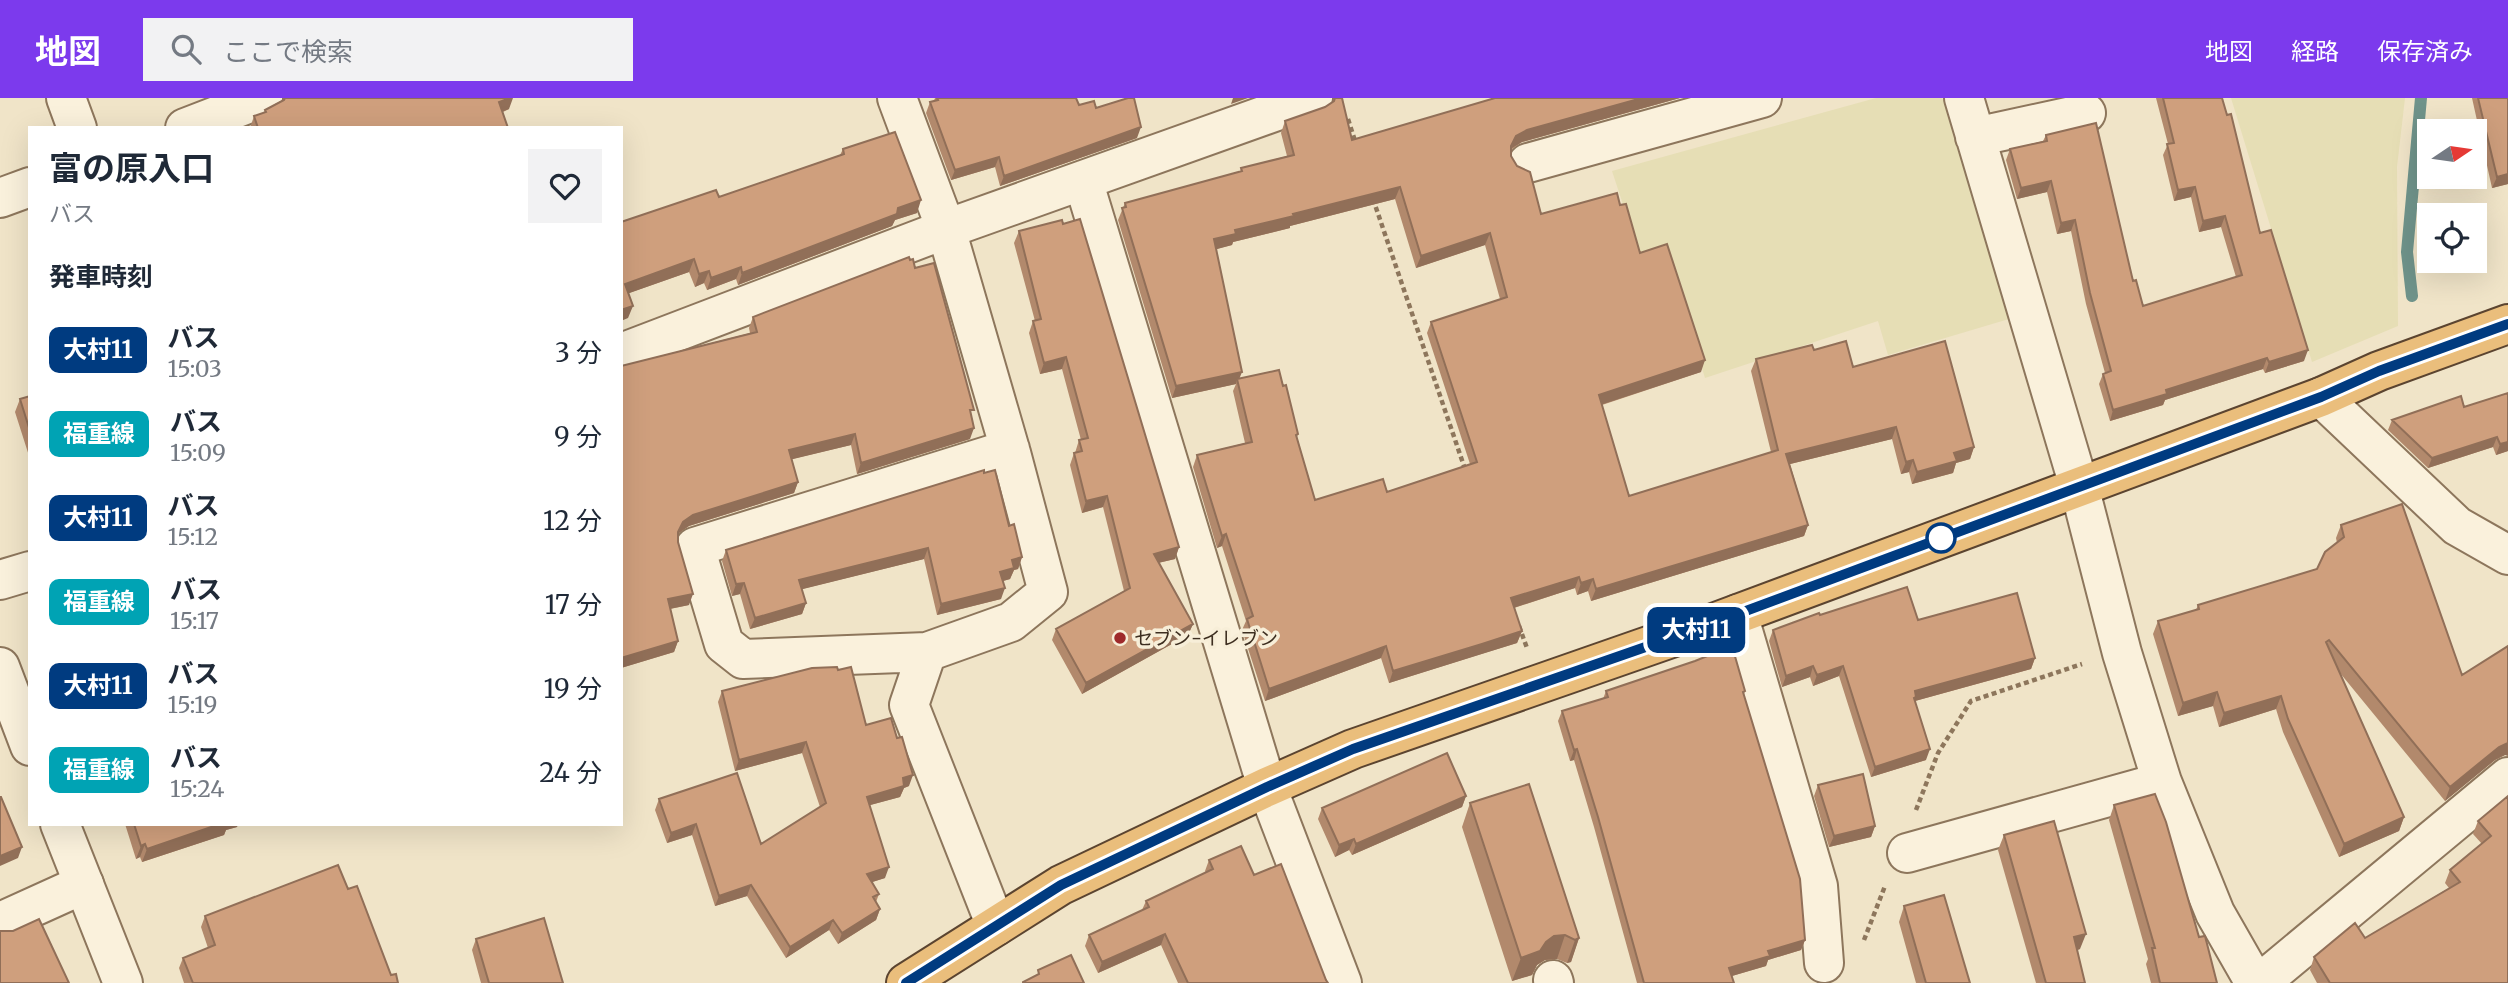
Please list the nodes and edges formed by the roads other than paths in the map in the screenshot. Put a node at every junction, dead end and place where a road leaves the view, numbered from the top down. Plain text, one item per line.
1 (66, 98) edge
2 (263, 98) edge
3 (897, 98) edge
4 (1762, 98) edge
5 (1964, 98) edge
6 (1329, 104) edge
7 (2086, 113) dead end
8 (76, 126) edge
9 (190, 126) edge
10 (1975, 137) junction
11 (1528, 163) dead end
12 (1083, 180) junction
13 (28, 188) edge
14 (0, 198) edge
15 (946, 229) junction
16 (2508, 324) edge
17 (623, 352) edge
18 (2321, 397) junction
19 (1010, 449) junction
20 (2079, 486) junction
21 (2508, 555) edge
22 (28, 572) edge
23 (0, 580) edge
24 (1738, 614) junction
25 (927, 652) junction
26 (0, 667) edge
27 (28, 741) edge
28 (2508, 777) edge
29 (2162, 782) junction
30 (1267, 787) junction
31 (61, 826) edge
32 (1903, 850) road end
33 (84, 884) junction
34 (0, 922) edge
35 (996, 926) junction
36 (1824, 963) dead end
37 (122, 983) edge
38 (906, 983) edge
39 (1342, 983) edge
40 (2257, 983) edge

1 - 8 street
2 - 9 street
3 - 15 street
4 - 11 street
5 - 10 street
6 - 12 street
7 - 10 street
10 - 20 street
12 - 15 street
12 - 30 street
13 - 14 street
15 - 17 street
15 - 19 street
16 - 18 highway
18 - 20 highway
18 - 21 street
19 - 25 street
19 - 25 street
20 - 24 highway
20 - 29 street
22 - 23 street
24 - 30 highway
24 - 36 street
25 - 35 street
26 - 27 street
28 - 40 street
29 - 32 street
29 - 40 street
30 - 35 highway
30 - 39 street
31 - 33 street
33 - 34 street
33 - 37 street
35 - 38 highway

